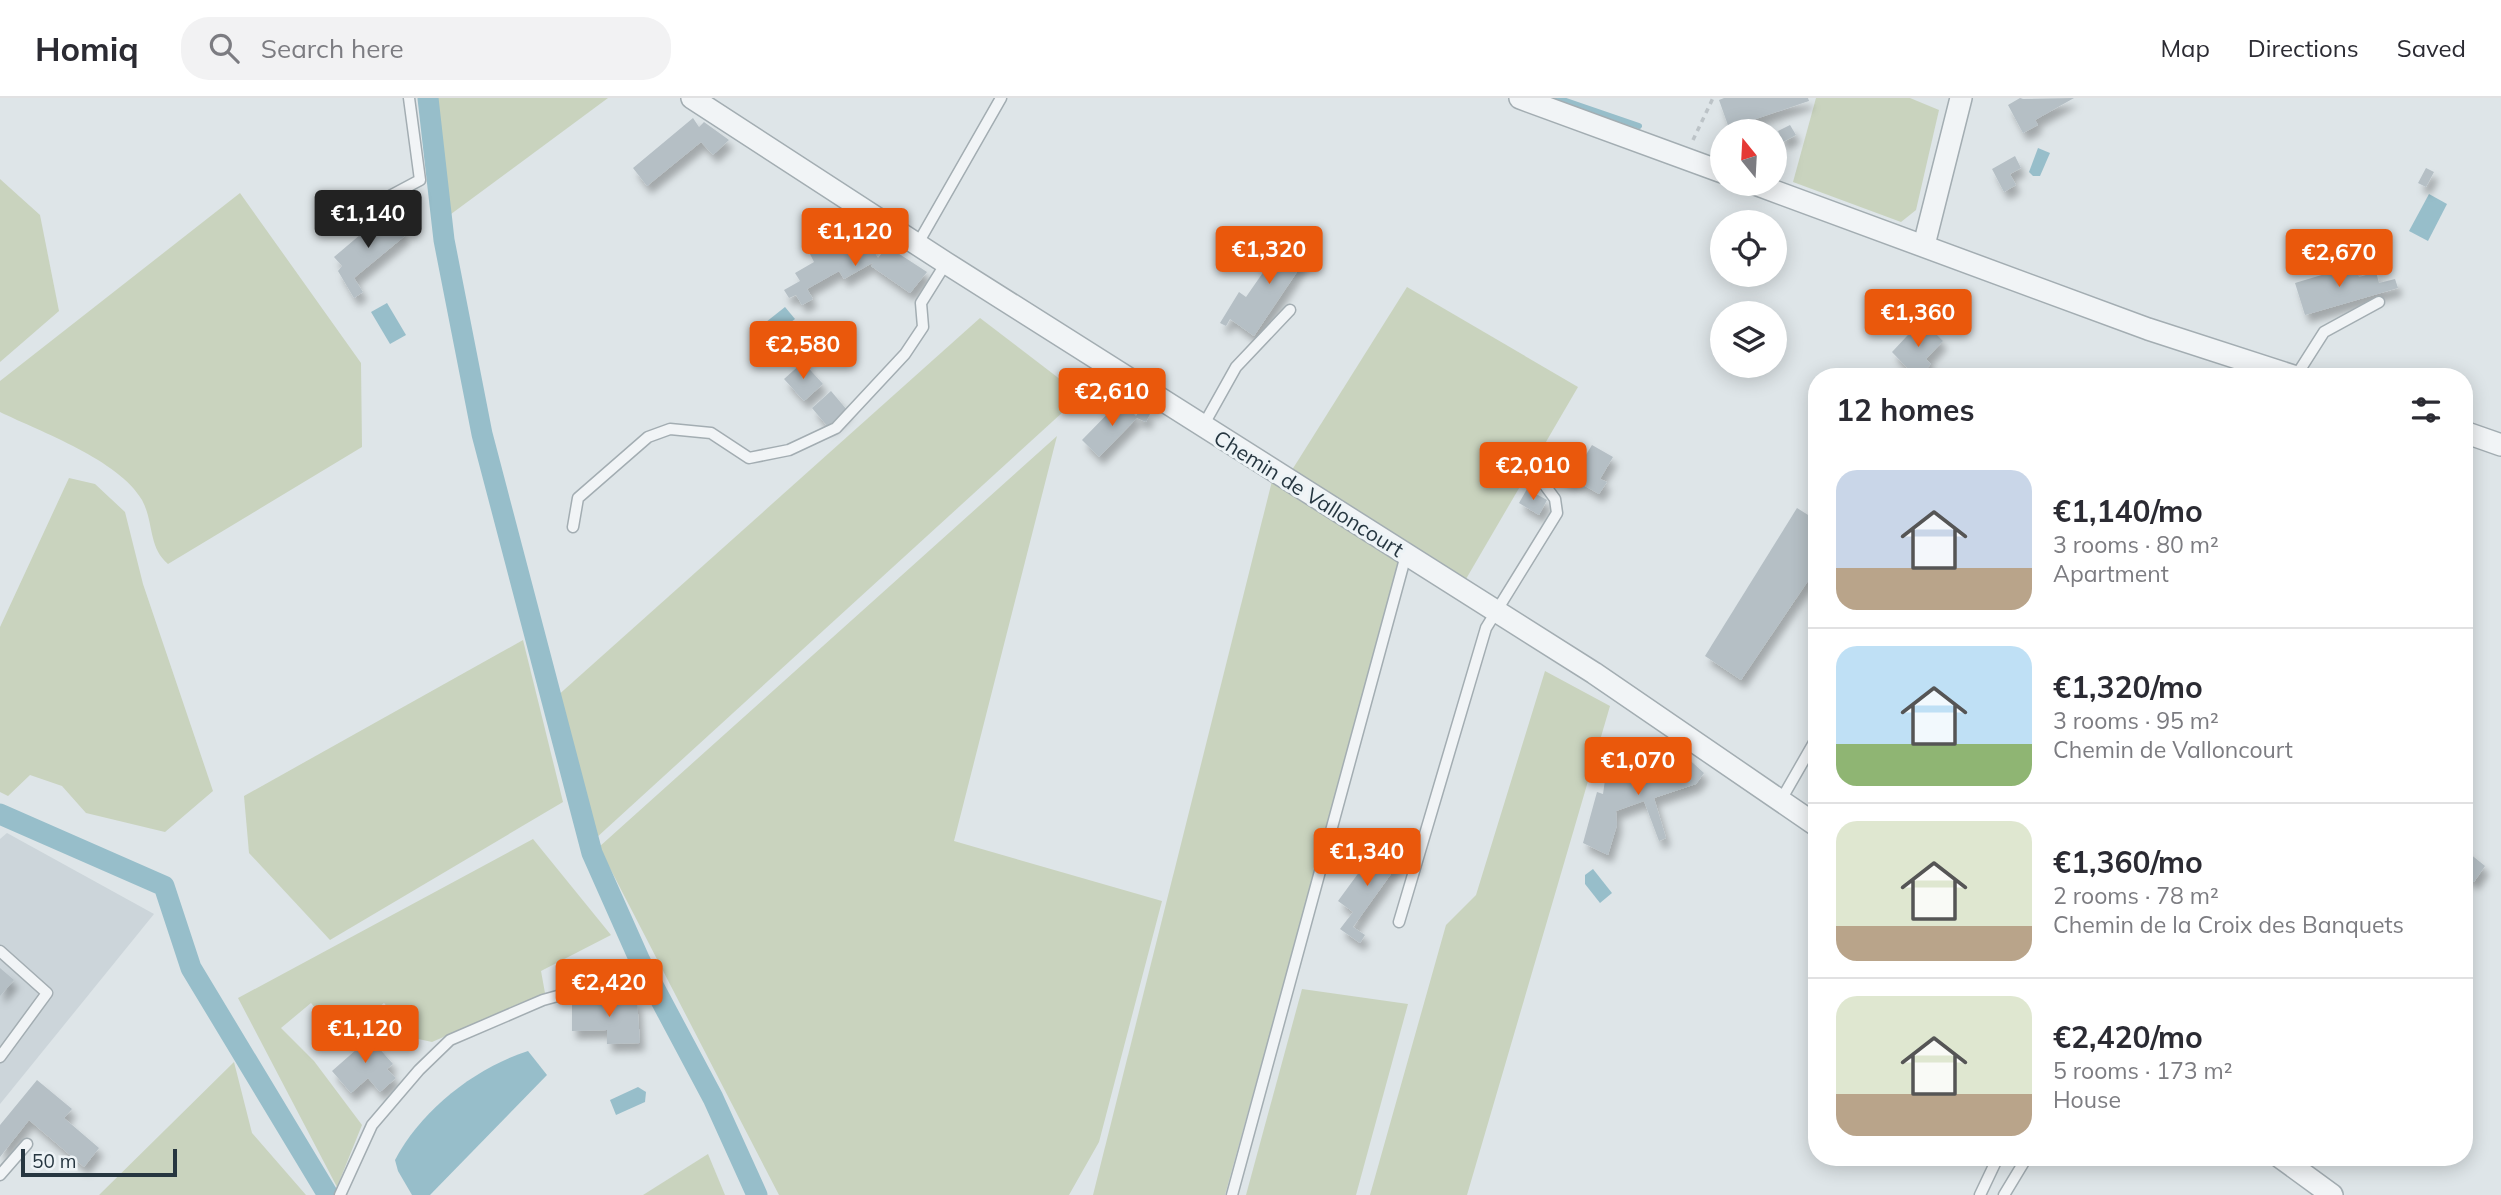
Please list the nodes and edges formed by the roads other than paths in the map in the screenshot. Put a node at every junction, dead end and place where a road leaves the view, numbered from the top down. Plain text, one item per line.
1 (409, 98) edge
2 (692, 98) edge
3 (1001, 98) edge
4 (1520, 98) edge
5 (1961, 98) edge
6 (1710, 168) edge
7 (1787, 196) edge
8 (345, 220) dead end
9 (917, 245) junction
10 (1924, 245) junction
11 (946, 264) junction
12 (2379, 302) dead end
13 (1290, 310) dead end
14 (2269, 368) edge
15 (2300, 368) edge
16 (1203, 426) junction
17 (2473, 435) edge
18 (2501, 445) edge
19 (1544, 484) dead end
20 (573, 527) dead end
21 (1406, 555) junction
22 (1496, 612) junction
23 (1808, 753) edge
24 (1781, 800) junction
25 (1808, 819) edge
26 (1398, 922) dead end
27 (0, 951) edge
28 (617, 985) dead end
29 (0, 1057) edge
30 (27, 1144) dead end
31 (1994, 1166) edge
32 (2022, 1166) edge
33 (2292, 1166) edge
34 (0, 1175) edge
35 (340, 1195) edge
36 (1232, 1195) edge
37 (1980, 1195) edge
38 (2004, 1195) edge
39 (2332, 1195) edge

1 - 8 lane
2 - 9 street, Chemin de Valloncourt
3 - 9 lane
4 - 6 street
5 - 10 street
7 - 10 street
9 - 11 street, Chemin de Valloncourt
10 - 14 street
11 - 16 street, Chemin de Valloncourt
11 - 20 lane
12 - 15 lane
13 - 16 lane
16 - 21 street, Chemin de Valloncourt
17 - 18 street
19 - 22 lane
21 - 22 street, Chemin de Valloncourt
21 - 36 lane
22 - 24 street, Chemin de Valloncourt
22 - 26 lane
23 - 24 lane
24 - 25 street, Chemin de Valloncourt
27 - 29 lane
28 - 35 lane
30 - 34 lane
31 - 37 lane
32 - 38 lane
33 - 39 street

